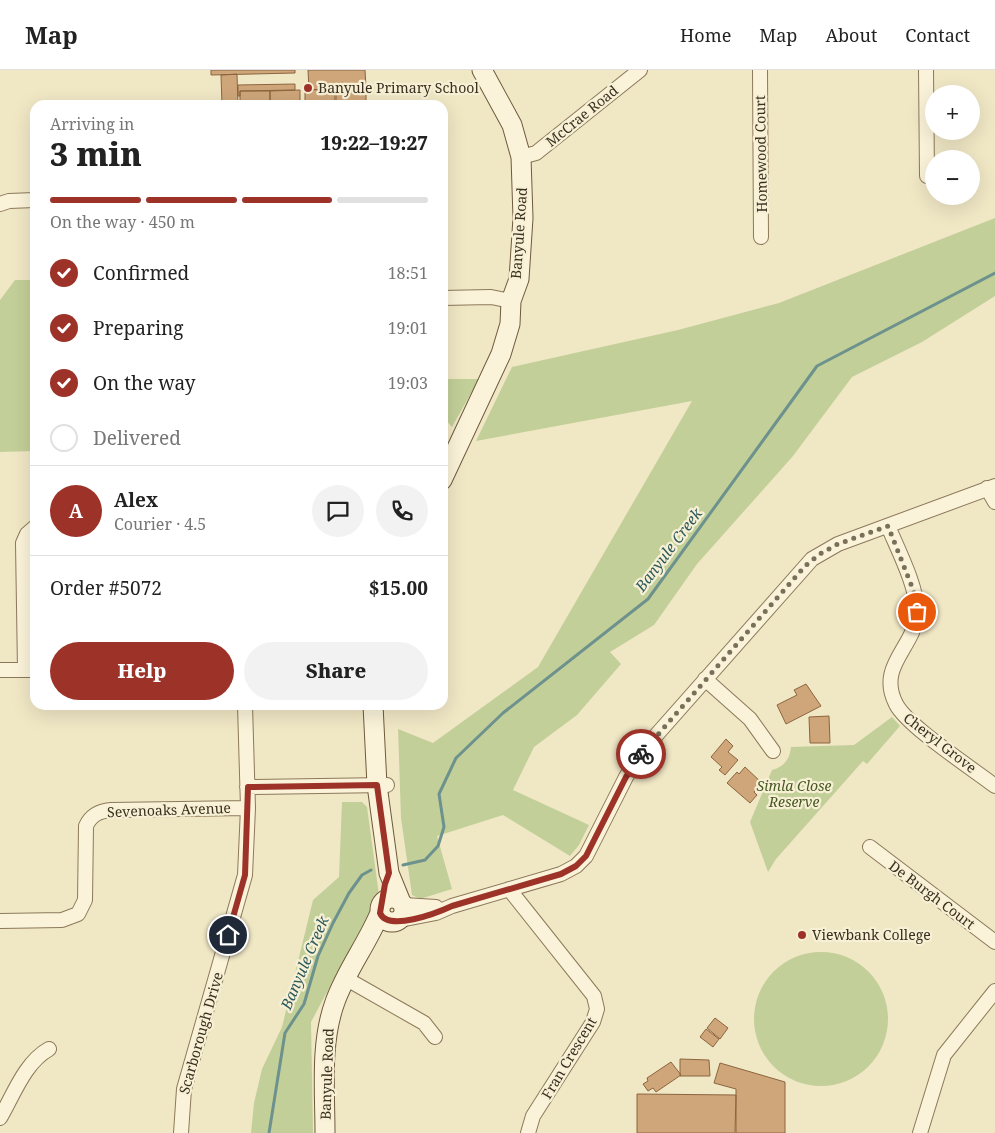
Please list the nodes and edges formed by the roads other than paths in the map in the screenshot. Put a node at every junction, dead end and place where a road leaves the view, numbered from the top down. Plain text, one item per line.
1 (482, 70) edge
2 (640, 70) edge
3 (760, 70) edge
4 (926, 70) edge
5 (927, 150) edge
6 (521, 157) junction
7 (30, 200) edge
8 (0, 204) edge
9 (762, 237) dead end
10 (448, 298) edge
11 (511, 301) junction
12 (448, 467) edge
13 (991, 487) edge
14 (995, 502) edge
15 (888, 526) junction
16 (30, 531) edge
17 (0, 670) edge
18 (30, 670) edge
19 (705, 679) junction
20 (246, 710) edge
21 (374, 710) edge
22 (384, 710) edge
23 (773, 751) dead end
24 (382, 785) junction
25 (995, 786) edge
26 (248, 787) junction
27 (248, 808) junction
28 (870, 847) dead end
29 (509, 889) junction
30 (393, 910) junction
31 (0, 921) edge
32 (995, 942) edge
33 (345, 978) junction
34 (995, 992) edge
35 (435, 1037) dead end
36 (49, 1049) dead end
37 (0, 1118) edge
38 (181, 1133) edge
39 (325, 1133) edge
40 (528, 1133) edge
41 (920, 1133) edge

1 - 6 street, Banyule Road
2 - 6 street, McCrae Road
3 - 9 street, Homewood Court
4 - 5 street
6 - 11 street, Banyule Road
7 - 8 street
10 - 11 street
11 - 12 street, Banyule Road
13 - 14 street
13 - 15 street
15 - 19 street
15 - 25 street, Cheryl Grove
16 - 18 street
17 - 18 street
19 - 23 street
19 - 29 street
20 - 26 street, Scarborough Drive
21 - 24 street
22 - 24 street
24 - 26 street
24 - 30 street
26 - 27 street, Scarborough Drive
27 - 31 street, Sevenoaks Avenue
27 - 38 street, Scarborough Drive
28 - 32 street, De Burgh Court
29 - 30 street
29 - 40 street, Fran Crescent
30 - 33 street, Banyule Road
33 - 35 street
33 - 39 street, Banyule Road
34 - 41 street
36 - 37 street

